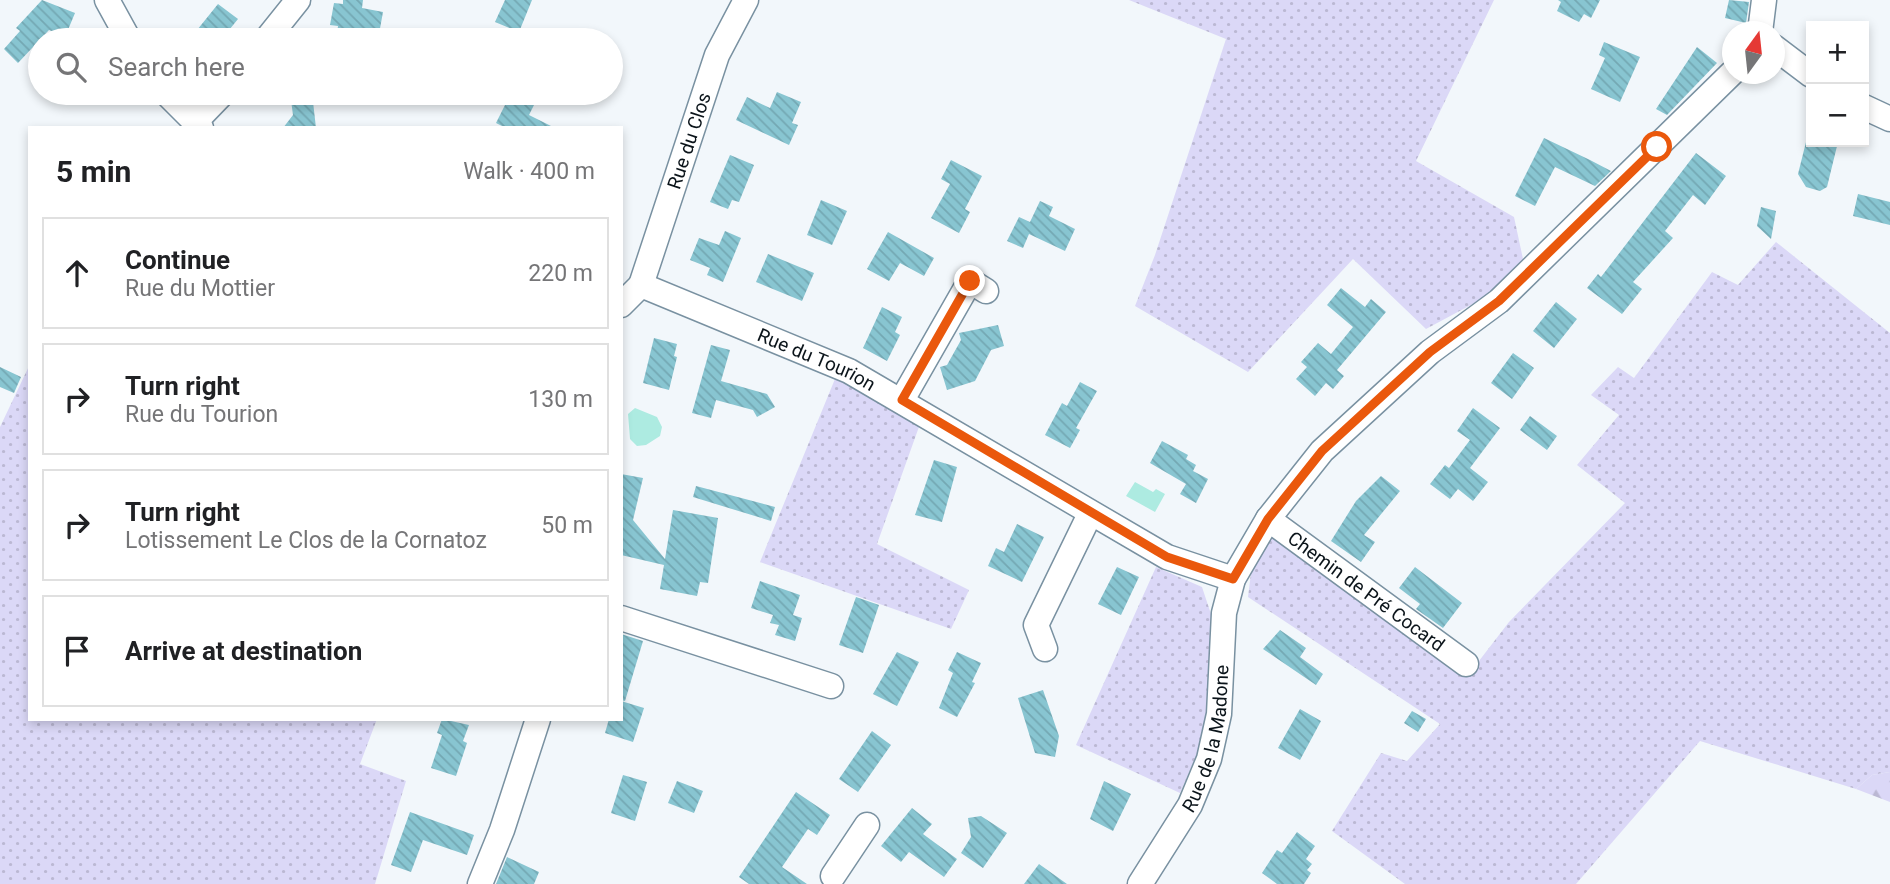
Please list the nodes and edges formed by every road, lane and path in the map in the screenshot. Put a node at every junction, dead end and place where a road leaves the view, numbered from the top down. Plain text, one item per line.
1 (107, 0) edge
2 (298, 0) edge
3 (746, 0) edge
4 (1764, 0) edge
5 (1761, 21) edge
6 (122, 28) edge
7 (275, 28) edge
8 (1785, 55) edge
9 (1806, 71) edge
10 (1722, 83) edge
11 (178, 105) edge
12 (214, 105) edge
13 (1869, 109) edge
14 (1890, 119) edge
15 (198, 125) edge
16 (641, 285) junction
17 (986, 291) dead end
18 (623, 303) edge
19 (902, 400) junction
20 (1090, 514) junction
21 (1268, 519) junction
22 (1233, 579) junction
23 (623, 619) edge
24 (1045, 649) dead end
25 (1466, 664) dead end
26 (831, 686) dead end
27 (537, 721) edge
28 (867, 825) dead end
29 (837, 881) edge
30 (480, 884) edge
31 (1140, 884) edge

1 - 6 street
2 - 7 street
3 - 16 street, Rue du Clos
4 - 5 street
8 - 9 street
10 - 21 street, Rue de la Madone
11 - 15 street
12 - 15 street
13 - 14 street
16 - 18 street
16 - 19 street, Rue du Tourion
17 - 19 street
19 - 20 street, Rue du Tourion
20 - 22 street, Rue du Tourion
20 - 24 street
21 - 22 street, Rue de la Madone
21 - 25 street, Chemin de Pré Cocard
22 - 31 street, Rue de la Madone
23 - 26 street
27 - 30 street
28 - 29 street

